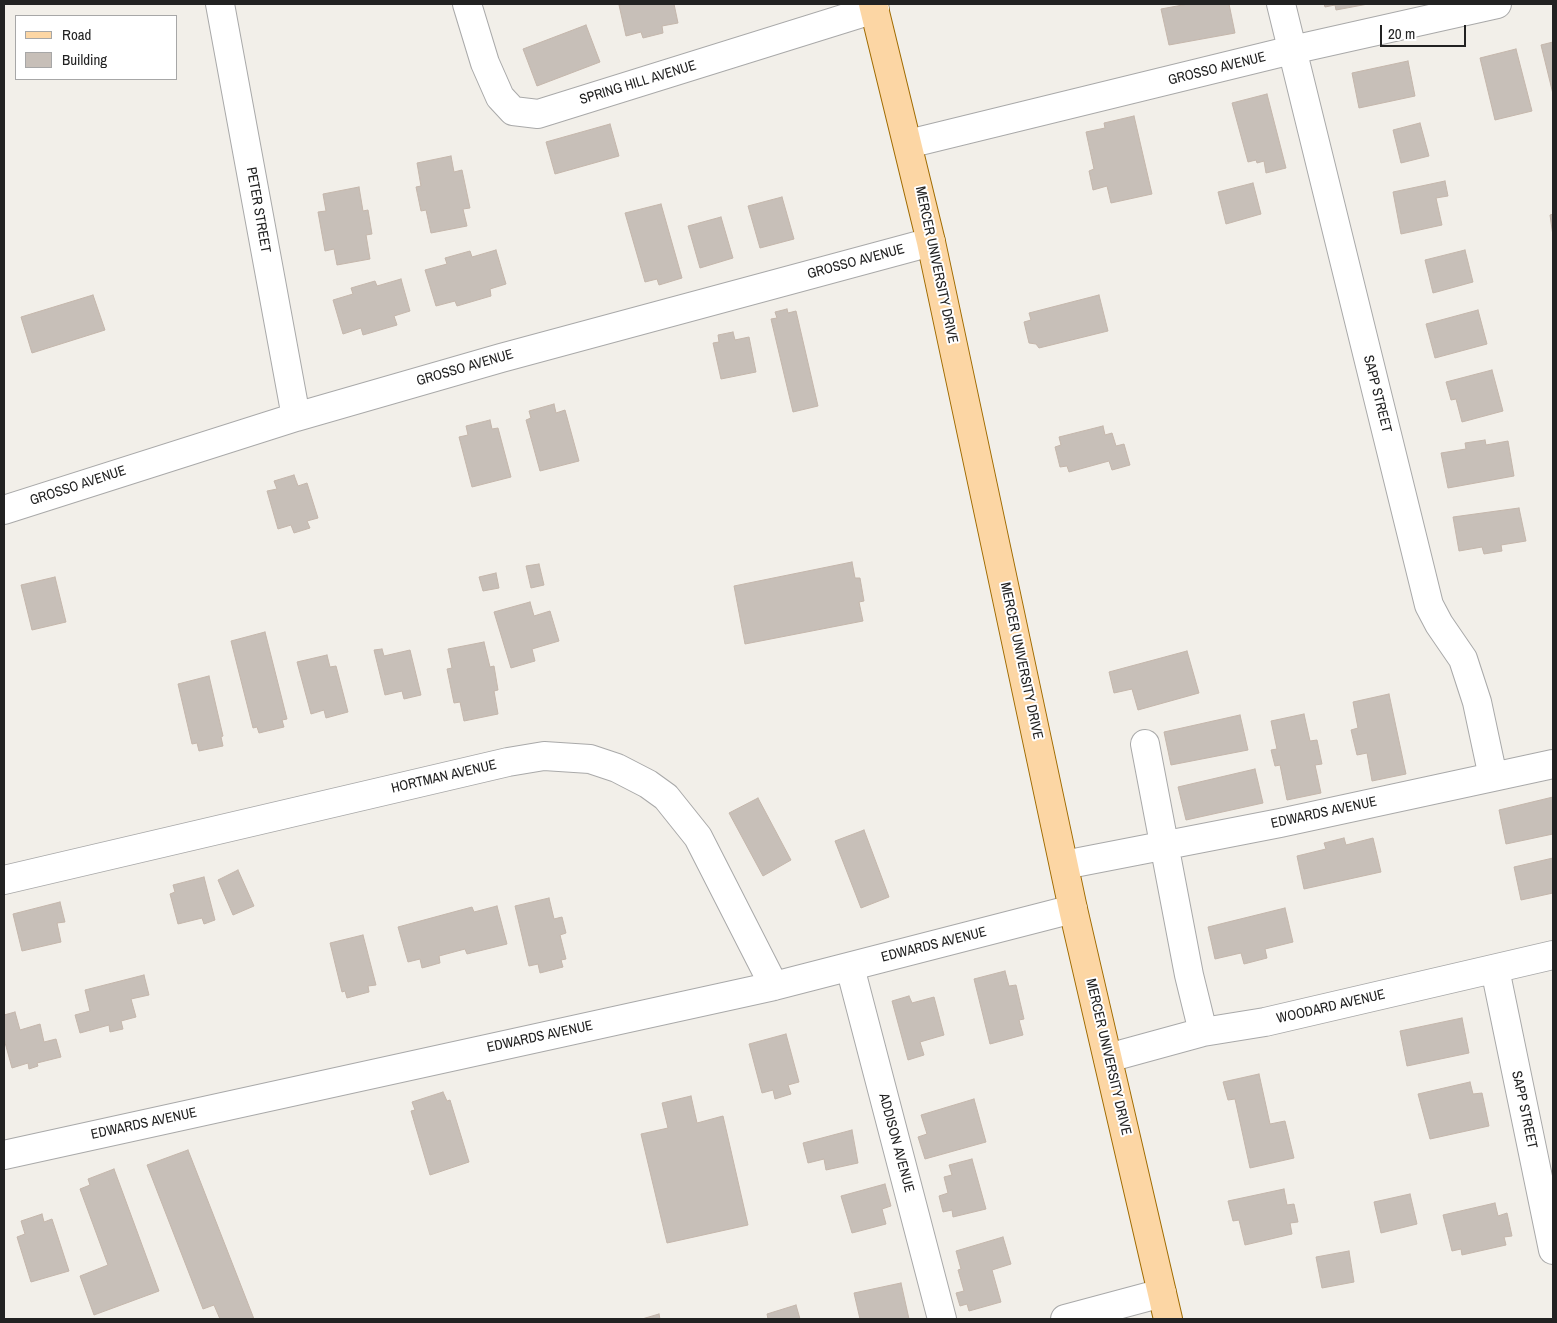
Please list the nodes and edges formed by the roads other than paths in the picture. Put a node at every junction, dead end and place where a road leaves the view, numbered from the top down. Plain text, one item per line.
1 (220, 4) edge
2 (467, 4) edge
3 (1281, 4) edge
4 (1497, 4) edge
5 (874, 6) edge
6 (1292, 50) junction
7 (908, 144) junction
8 (931, 242) junction
9 (296, 416) junction
10 (4, 510) edge
11 (1145, 744) dead end
12 (1553, 764) edge
13 (1493, 777) junction
14 (1165, 844) junction
15 (1064, 865) junction
16 (4, 880) edge
17 (1073, 909) junction
18 (1553, 955) edge
19 (850, 967) junction
20 (1495, 969) junction
21 (774, 986) junction
22 (1203, 1032) junction
23 (1108, 1058) junction
24 (4, 1155) edge
25 (1553, 1250) edge
26 (1162, 1293) junction
27 (942, 1319) edge
28 (1065, 1319) edge
29 (1168, 1319) edge

1 - 9 street, PETER STREET
2 - 5 street, SPRING HILL AVENUE
3 - 6 street, SAPP STREET
4 - 6 street, GROSSO AVENUE
5 - 7 main road, MERCER UNIVERSITY DRIVE
6 - 7 street, GROSSO AVENUE
6 - 13 street, SAPP STREET
7 - 8 main road, MERCER UNIVERSITY DRIVE
8 - 9 street, GROSSO AVENUE
8 - 15 main road, MERCER UNIVERSITY DRIVE
9 - 10 street, GROSSO AVENUE
11 - 14 street
12 - 13 street, EDWARDS AVENUE
13 - 14 street, EDWARDS AVENUE
14 - 15 street, EDWARDS AVENUE
14 - 22 street
15 - 17 main road, MERCER UNIVERSITY DRIVE
16 - 21 street, HORTMAN AVENUE
17 - 19 street, EDWARDS AVENUE
17 - 23 main road, MERCER UNIVERSITY DRIVE
18 - 20 street, WOODARD AVENUE
19 - 21 street, EDWARDS AVENUE
19 - 27 street, ADDISON AVENUE
20 - 22 street, WOODARD AVENUE
20 - 25 street, SAPP STREET
21 - 24 street, EDWARDS AVENUE
22 - 23 street, WOODARD AVENUE
23 - 26 main road, MERCER UNIVERSITY DRIVE
26 - 28 street
26 - 29 main road, MERCER UNIVERSITY DRIVE

